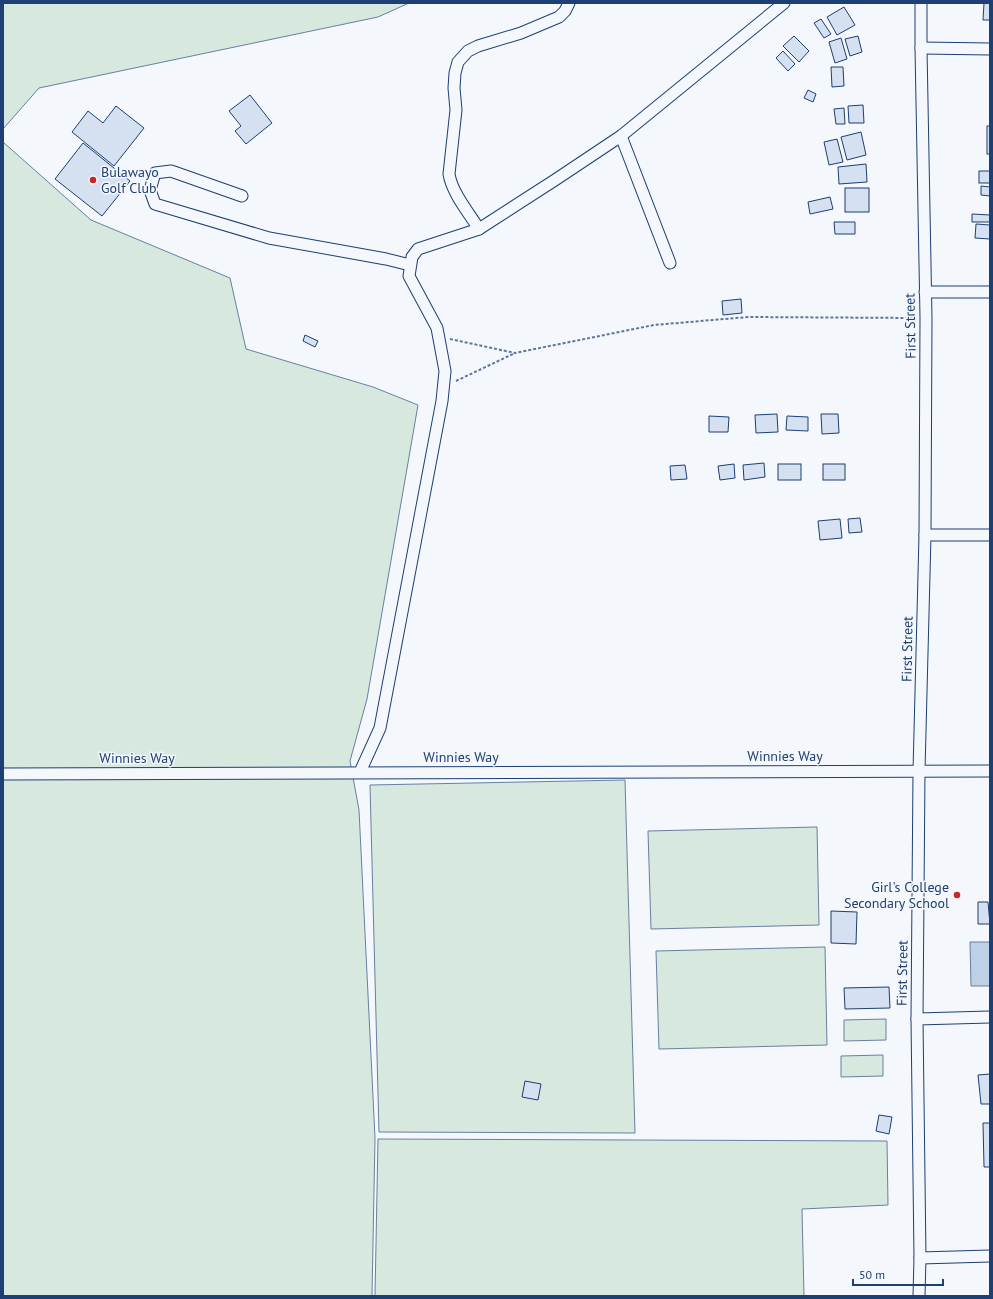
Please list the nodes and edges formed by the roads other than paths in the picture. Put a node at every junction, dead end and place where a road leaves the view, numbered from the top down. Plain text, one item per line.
1 (569, 3) edge
2 (784, 3) edge
3 (922, 3) edge
4 (920, 48) junction
5 (990, 49) edge
6 (621, 136) junction
7 (242, 196) dead end
8 (479, 230) junction
9 (670, 263) dead end
10 (410, 265) junction
11 (925, 292) junction
12 (990, 292) edge
13 (925, 535) junction
14 (990, 535) edge
15 (919, 771) junction
16 (990, 771) edge
17 (360, 772) junction
18 (3, 774) edge
19 (990, 1017) edge
20 (917, 1019) junction
21 (990, 1256) edge
22 (920, 1258) junction
23 (919, 1296) edge

1 - 8 street
2 - 6 street
3 - 4 street, First Street
4 - 5 street
4 - 11 street, First Street
6 - 8 street
6 - 9 street
7 - 10 street
8 - 10 street
10 - 17 street
11 - 12 street
11 - 13 street, First Street
13 - 14 street
13 - 15 street, First Street
15 - 16 street, Winnies Way
15 - 17 street, Winnies Way
15 - 20 street, First Street
17 - 18 street, Winnies Way
19 - 20 street
20 - 22 street, First Street
21 - 22 street
22 - 23 street, First Street

